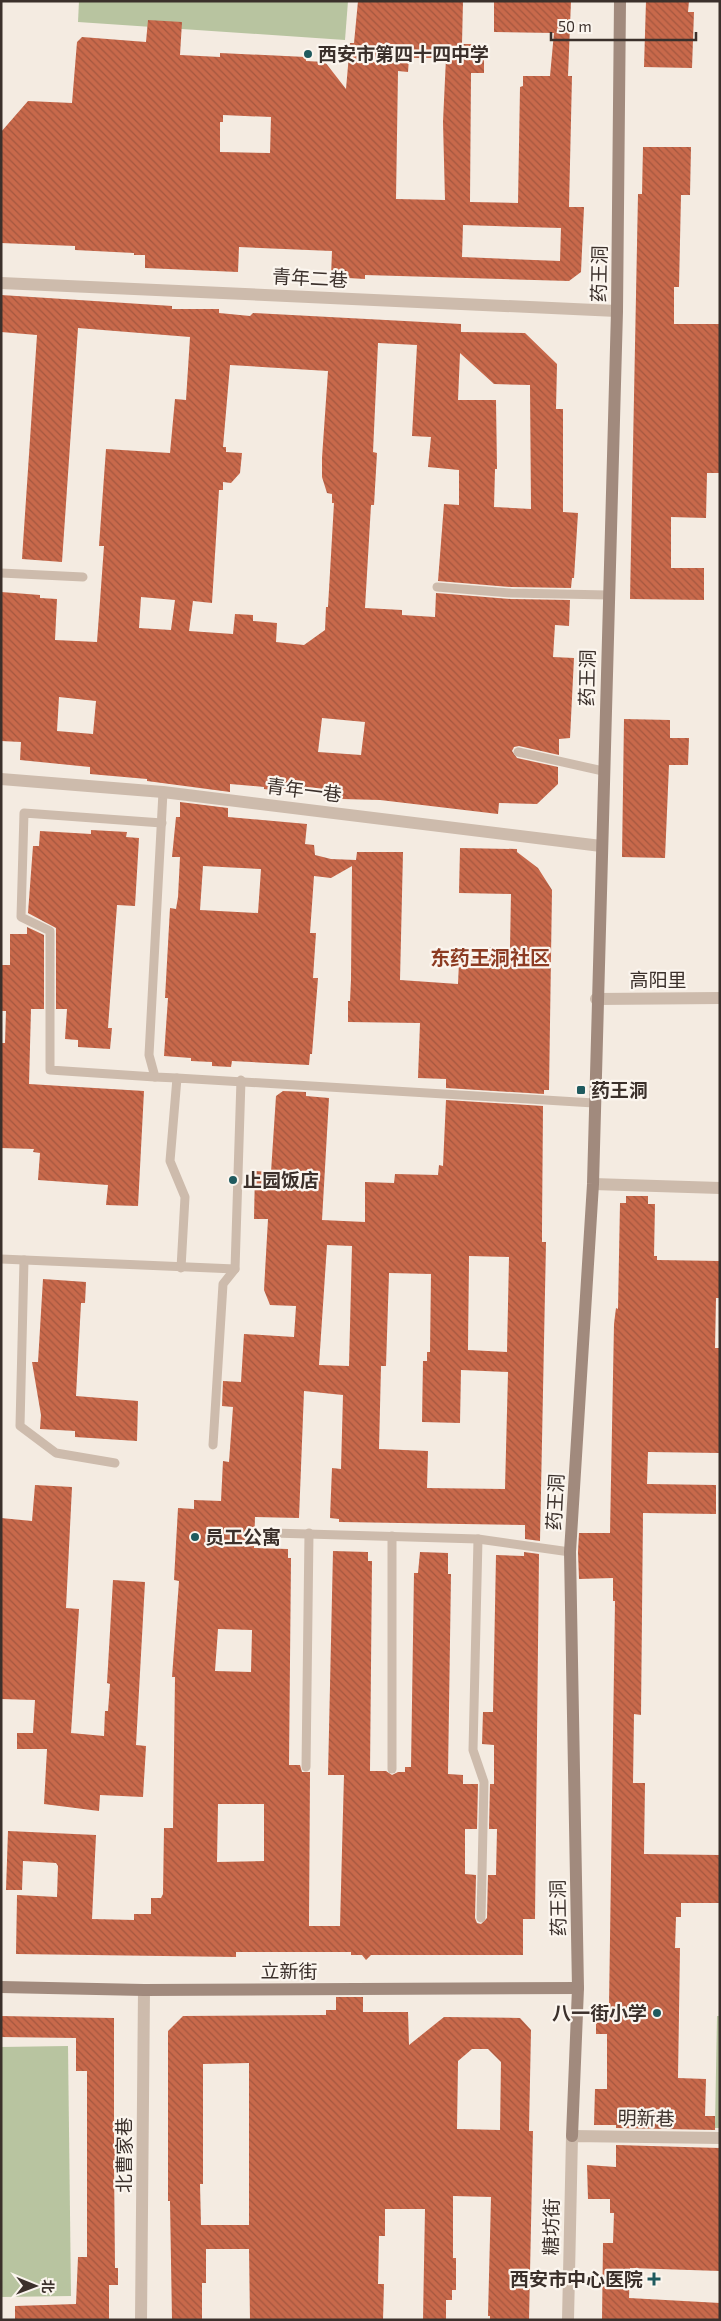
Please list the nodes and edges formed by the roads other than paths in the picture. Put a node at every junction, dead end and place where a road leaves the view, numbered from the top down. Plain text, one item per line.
1 (620, 1) edge
2 (1, 283) edge
3 (617, 311) junction
4 (1, 573) edge
5 (83, 577) dead end
6 (437, 587) dead end
7 (608, 595) junction
8 (518, 752) dead end
9 (604, 771) junction
10 (1, 779) edge
11 (163, 792) junction
12 (162, 823) junction
13 (601, 846) junction
14 (720, 998) edge
15 (596, 999) junction
16 (155, 1077) junction
17 (177, 1078) junction
18 (241, 1080) junction
19 (594, 1103) junction
20 (593, 1184) junction
21 (720, 1188) edge
22 (1, 1259) edge
23 (24, 1260) junction
24 (181, 1268) junction
25 (236, 1269) junction
26 (213, 1445) dead end
27 (115, 1463) dead end
28 (273, 1533) dead end
29 (309, 1533) junction
30 (392, 1536) junction
31 (478, 1539) junction
32 (570, 1552) junction
33 (306, 1767) dead end
34 (392, 1769) dead end
35 (481, 1918) dead end
36 (1, 1987) edge
37 (578, 1988) junction
38 (144, 1990) junction
39 (572, 2136) junction
40 (720, 2138) edge
41 (141, 2320) edge
42 (568, 2320) edge

1 - 3 street, 药王洞
2 - 3 street, 青年二巷
3 - 7 street, 药王洞
4 - 5 lane
6 - 7 lane
7 - 9 street, 药王洞
8 - 9 lane
9 - 13 street, 药王洞
10 - 11 street, 青年一巷
11 - 12 lane
11 - 13 street, 青年一巷
12 - 16 lane
12 - 16 lane
13 - 15 street, 药王洞
14 - 15 street, 高阳里
15 - 19 street, 药王洞
16 - 17 lane
17 - 18 lane
17 - 24 lane
18 - 19 lane
18 - 25 lane
19 - 20 street, 药王洞
20 - 21 street
20 - 32 street, 药王洞
22 - 23 lane
23 - 24 lane
23 - 27 lane
24 - 25 lane
25 - 26 lane
28 - 29 lane
29 - 30 lane
29 - 33 lane
30 - 31 lane
30 - 34 lane
31 - 32 lane
31 - 35 lane
32 - 37 street, 药王洞
36 - 38 street, 立新街
37 - 38 street, 立新街
37 - 39 street, 药王洞
38 - 41 street, 北曹家巷
39 - 40 street, 明新巷
39 - 42 street, 糖坊街

